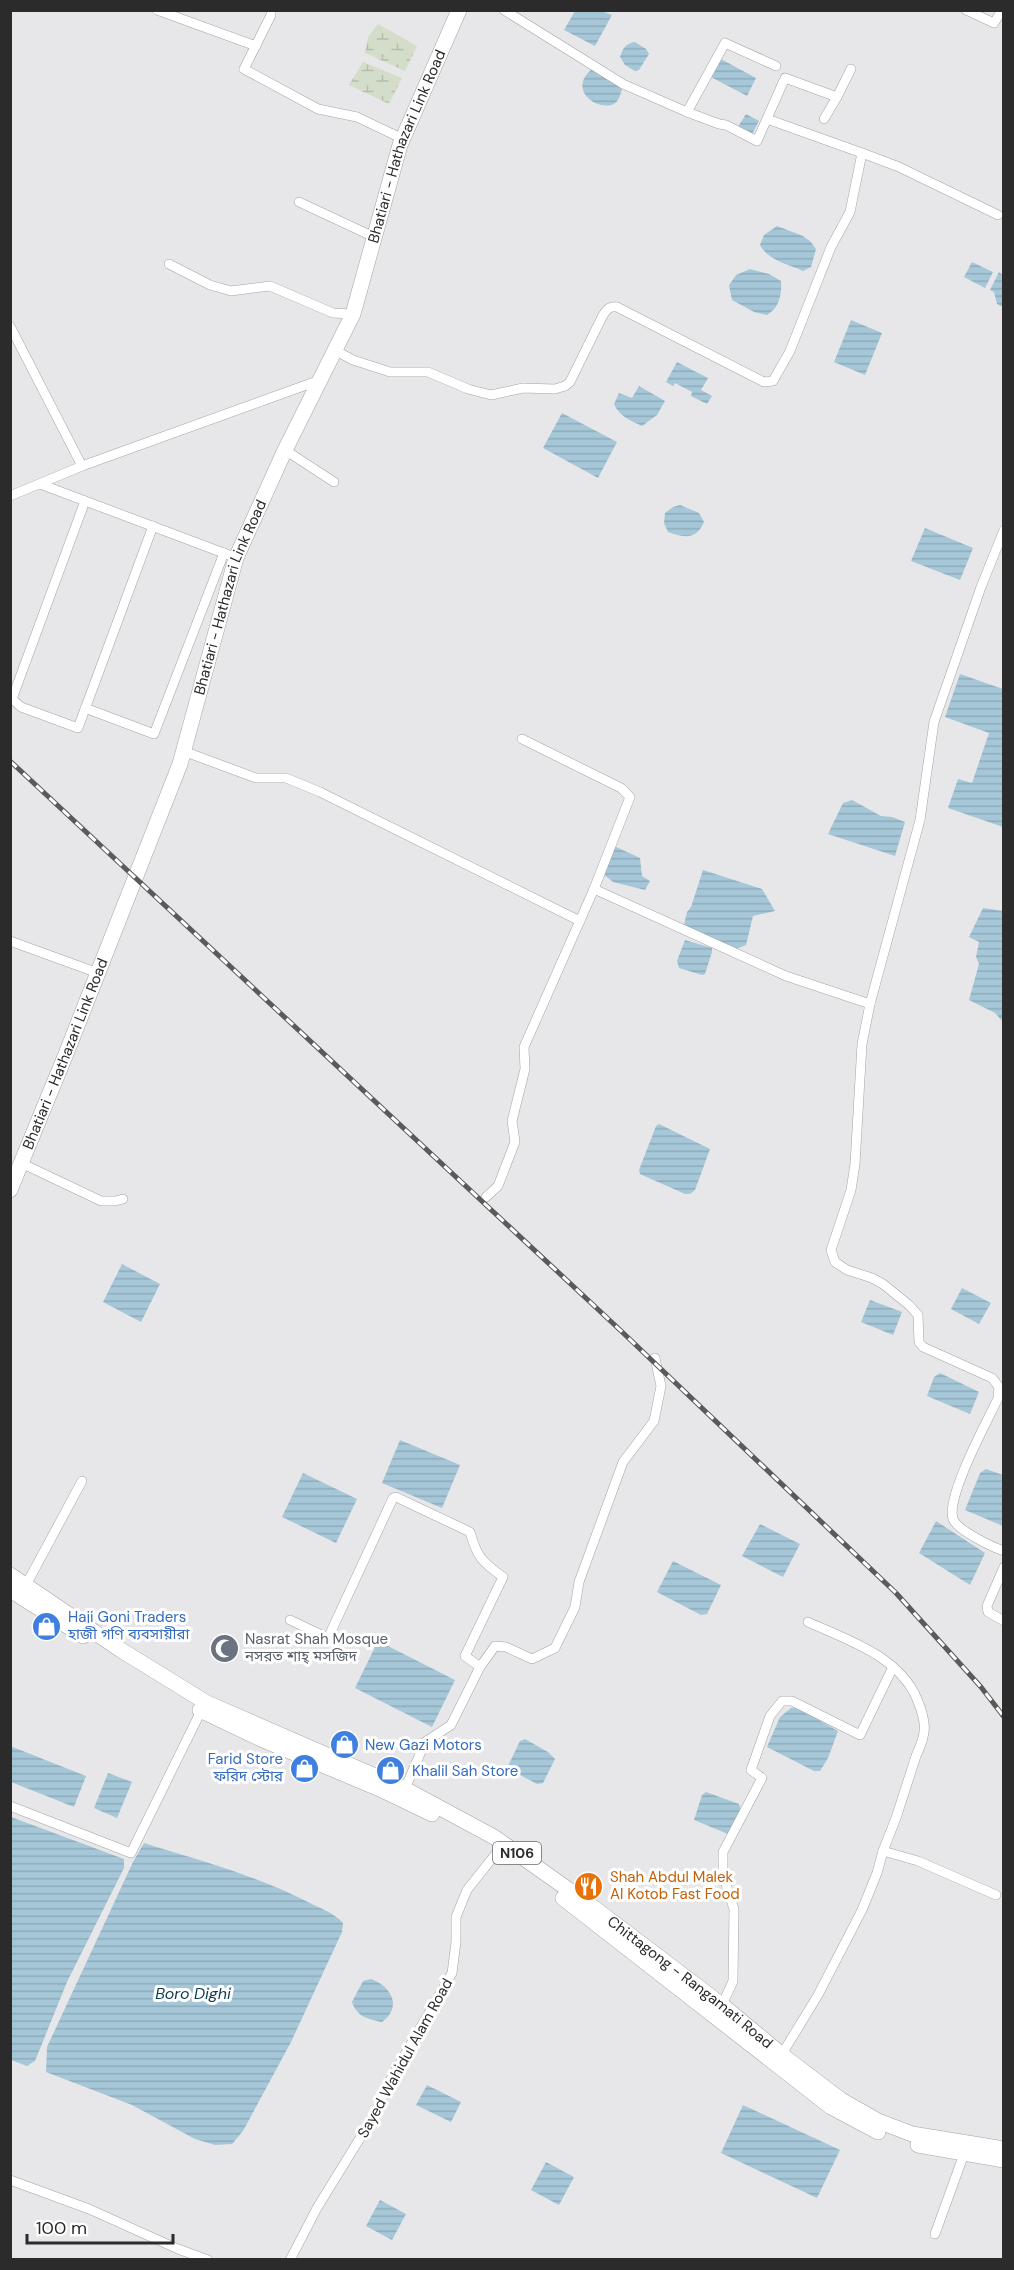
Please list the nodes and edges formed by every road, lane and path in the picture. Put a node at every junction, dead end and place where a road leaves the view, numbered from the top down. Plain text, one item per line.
1 (157, 10) edge
2 (459, 10) edge
3 (504, 10) edge
4 (966, 10) edge
5 (1002, 10) edge
6 (271, 15) dead end
7 (255, 46) junction
8 (776, 66) dead end
9 (851, 69) dead end
10 (837, 97) junction
11 (687, 112) junction
12 (767, 118) junction
13 (824, 119) dead end
14 (403, 139) junction
15 (862, 153) junction
16 (299, 202) dead end
17 (998, 215) dead end
18 (374, 237) junction
19 (168, 264) dead end
20 (353, 314) junction
21 (10, 326) edge
22 (336, 351) junction
23 (320, 380) junction
24 (285, 450) junction
25 (82, 466) junction
26 (334, 482) dead end
27 (40, 484) junction
28 (10, 496) edge
29 (84, 501) junction
30 (153, 526) junction
31 (1004, 530) edge
32 (230, 555) junction
33 (11, 698) edge
34 (85, 708) junction
35 (522, 739) dead end
36 (183, 751) junction
37 (594, 889) junction
38 (580, 921) junction
39 (10, 941) edge
40 (98, 973) junction
41 (870, 1004) junction
42 (21, 1163) junction
43 (10, 1190) edge
44 (486, 1197) dead end
45 (123, 1199) dead end
46 (655, 1358) dead end
47 (82, 1480) dead end
48 (1004, 1551) edge
49 (1004, 1567) edge
50 (10, 1575) edge
51 (26, 1586) junction
52 (10, 1590) edge
53 (290, 1620) dead end
54 (1004, 1621) edge
55 (808, 1622) dead end
56 (893, 1666) junction
57 (480, 1667) junction
58 (201, 1711) junction
59 (405, 1789) junction
60 (10, 1806) edge
61 (498, 1851) junction
62 (882, 1851) junction
63 (996, 1895) dead end
64 (723, 2005) junction
65 (778, 2060) junction
66 (875, 2125) junction
67 (1004, 2149) edge
68 (964, 2154) junction
69 (1004, 2160) edge
70 (10, 2180) edge
71 (935, 2234) dead end
72 (208, 2259) edge
73 (290, 2259) edge

1 - 7 street
2 - 14 main road, Bhatiari - Hathazari Link Road
3 - 11 street
4 - 5 street
6 - 7 street
7 - 14 street
8 - 11 street
9 - 10 street
10 - 12 street
10 - 13 street
11 - 12 street
12 - 15 street
14 - 18 main road, Bhatiari - Hathazari Link Road
15 - 17 street
15 - 22 street
16 - 18 street
18 - 20 main road, Bhatiari - Hathazari Link Road
19 - 20 street
20 - 22 main road, Bhatiari - Hathazari Link Road
21 - 25 street
22 - 23 main road, Bhatiari - Hathazari Link Road
23 - 24 main road, Bhatiari - Hathazari Link Road
23 - 25 street
24 - 26 street
24 - 32 main road, Bhatiari - Hathazari Link Road
25 - 27 street
27 - 28 street
27 - 29 street
29 - 30 street
29 - 33 street
30 - 32 street
30 - 34 street
31 - 41 street
32 - 34 street
32 - 36 main road, Bhatiari - Hathazari Link Road
33 - 34 street
35 - 37 street
36 - 38 street
36 - 40 main road, Bhatiari - Hathazari Link Road
37 - 38 street
37 - 41 street
38 - 44 street
39 - 40 street
40 - 42 main road, Bhatiari - Hathazari Link Road
41 - 48 street
42 - 43 main road, Bhatiari - Hathazari Link Road
42 - 45 street
46 - 57 street
47 - 51 street
49 - 54 street
50 - 51 main road, Chittagong - Rangamati Road / N106
51 - 59 main road, Chittagong - Rangamati Road / N106
52 - 58 main road, Chittagong - Rangamati Road / N106
53 - 57 street
55 - 56 street
56 - 62 street
56 - 64 street
57 - 59 street
58 - 60 street
58 - 61 main road, Chittagong - Rangamati Road / N106
59 - 64 main road, Chittagong - Rangamati Road / N106
61 - 65 main road, Chittagong - Rangamati Road / N106
61 - 73 street, Sayed Wahidul Alam Road
62 - 63 street
62 - 65 street
64 - 65 main road, Chittagong - Rangamati Road / N106
65 - 66 main road, Chittagong - Rangamati Road / N106
66 - 67 main road, Chittagong - Rangamati Road / N106
66 - 68 main road, Chittagong - Rangamati Road / N106
68 - 69 main road, Chittagong - Rangamati Road / N106
68 - 71 street
70 - 72 street

